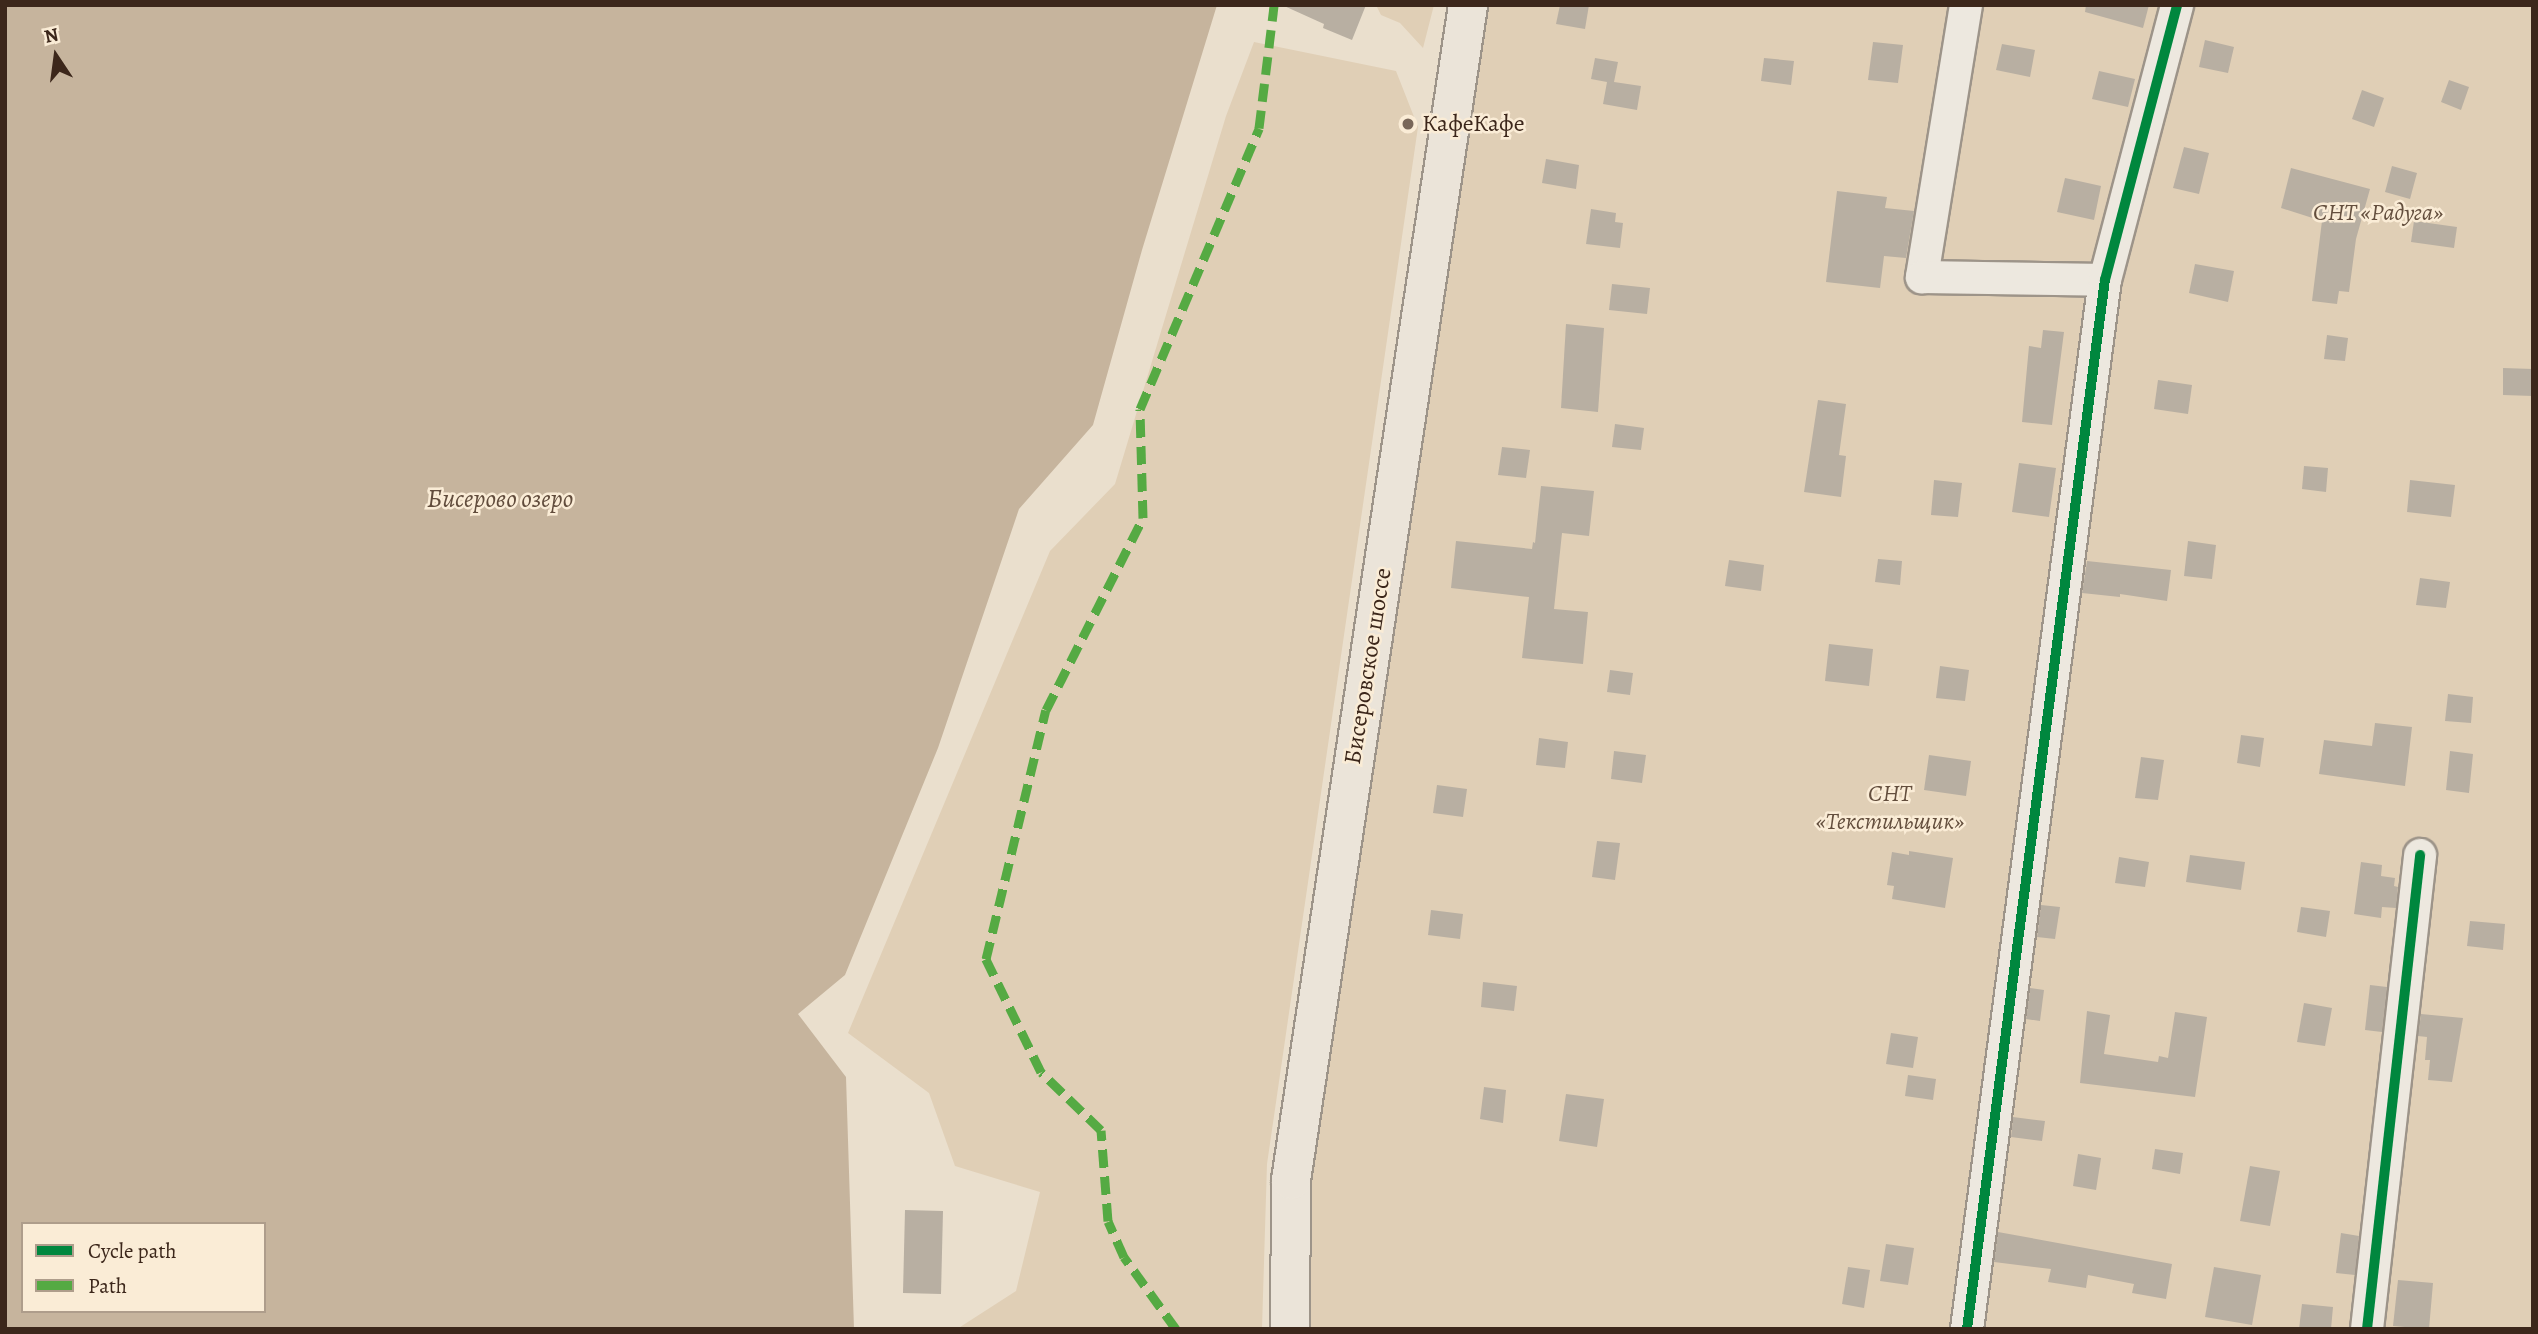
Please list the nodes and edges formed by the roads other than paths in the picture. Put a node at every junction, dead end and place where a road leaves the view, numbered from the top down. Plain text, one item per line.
1 (1468, 5) edge
2 (1966, 5) edge
3 (2177, 5) edge
4 (2105, 280) junction
5 (2420, 855) dead end
6 (1290, 1329) edge
7 (1967, 1329) edge
8 (2367, 1329) edge

1 - 6 main road, Бисеровское шоссе
2 - 4 street
3 - 4 street
4 - 7 street
5 - 8 street

